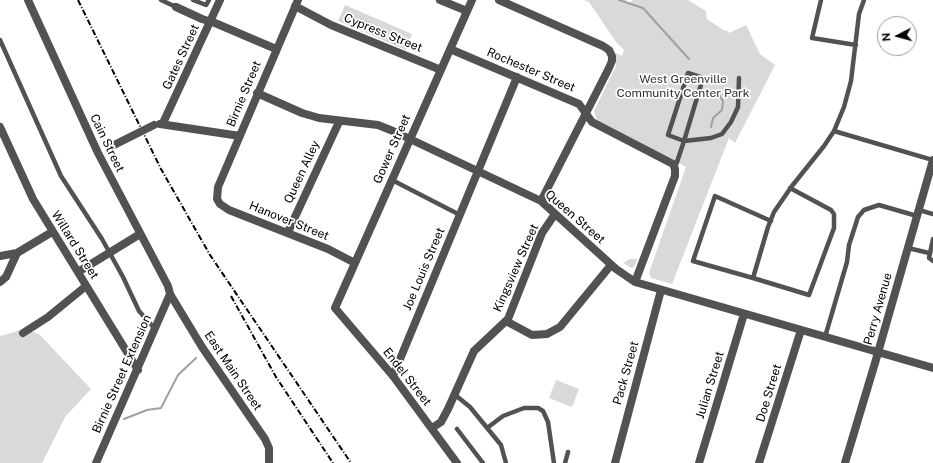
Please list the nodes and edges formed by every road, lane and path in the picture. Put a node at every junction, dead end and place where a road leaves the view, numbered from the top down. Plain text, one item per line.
1 (28, 0) edge
2 (161, 0) edge
3 (194, 0) edge
4 (209, 0) edge
5 (220, 0) edge
6 (440, 0) edge
7 (472, 0) edge
8 (499, 0) edge
9 (821, 0) edge
10 (864, 0) edge
11 (297, 3) edge
12 (176, 7) joint
13 (467, 12) junction
14 (210, 22) junction
15 (347, 30) junction
16 (382, 34) junction
17 (0, 40) edge
18 (376, 43) junction
19 (856, 45) junction
20 (276, 49) junction
21 (450, 49) junction
22 (395, 50) junction
23 (441, 70) junction
24 (517, 77) junction
25 (739, 78) dead end
26 (257, 93) junction
27 (587, 114) junction
28 (339, 122) junction
29 (163, 123) junction
30 (0, 127) edge
31 (834, 131) junction
32 (240, 136) junction
33 (410, 139) junction
34 (684, 141) junction
35 (98, 153) junction
36 (933, 160) edge
37 (675, 169) junction
38 (476, 171) junction
39 (392, 180) junction
40 (790, 188) junction
41 (217, 199) joint
42 (541, 201) junction
43 (918, 213) junction
44 (555, 214) junction
45 (933, 214) edge
46 (460, 215) junction
47 (770, 221) junction
48 (52, 232) junction
49 (288, 232) junction
50 (140, 234) junction
51 (933, 238) edge
52 (908, 248) junction
53 (109, 252) junction
54 (17, 253) junction
55 (929, 253) junction
56 (0, 256) edge
57 (933, 261) edge
58 (355, 263) junction
59 (611, 265) junction
60 (78, 272) junction
61 (753, 278) junction
62 (0, 282) edge
63 (635, 282) junction
64 (86, 286) junction
65 (661, 290) junction
66 (170, 294) junction
67 (335, 308) joint
68 (744, 314) junction
69 (506, 321) junction
70 (155, 329) junction
71 (801, 330) junction
72 (23, 333) dead end
73 (825, 337) junction
74 (878, 352) junction
75 (933, 368) edge
76 (138, 370) junction
77 (393, 376) junction
78 (454, 394) junction
79 (432, 428) junction
80 (487, 428) junction
81 (457, 429) dead end
82 (568, 452) dead end
83 (96, 463) edge
84 (269, 463) edge
85 (457, 463) edge
86 (483, 463) edge
87 (506, 463) edge
88 (554, 463) edge
89 (565, 463) edge
90 (614, 463) edge
91 (699, 463) edge
92 (759, 463) edge
93 (845, 463) edge

1 - 35 street, Cain Street
2 - 12 lane
3 - 4 lane
5 - 14 street, Gates Street
6 - 13 street
7 - 13 street, Gower Street
8 - 27 street
9 - 19 lane
10 - 19 lane
11 - 15 street, Cypress Street
11 - 20 street, Birnie Street
12 - 14 street
13 - 21 street, Gower Street
14 - 20 street
14 - 29 street, Gates Street
15 - 16 path
15 - 18 street, Cypress Street
16 - 18 path
16 - 22 path
17 - 53 lane
18 - 22 street, Cypress Street
19 - 31 lane
20 - 26 street, Birnie Street
21 - 23 street, Gower Street
21 - 24 street, Rochester Street
22 - 23 street, Cypress Street
23 - 33 street, Gower Street
24 - 27 street, Rochester Street
24 - 38 street, Joe Louis Street
25 - 34 lane
26 - 28 street, Queen Street
26 - 32 street, Birnie Street
27 - 37 street, Rochester Street
27 - 42 street
28 - 33 street, Queen Street
28 - 49 street, Queen Alley
29 - 32 street
29 - 35 street, bridge
30 - 48 street, Willard Street
31 - 36 lane
31 - 40 lane
32 - 41 street, Birnie Street
33 - 38 street, Queen Street
33 - 39 street, Gower Street
34 - 34 lane
34 - 37 lane
35 - 50 street, Cain Street
36 - 43 street, Perry Avenue
37 - 63 street
38 - 42 street, Queen Street
38 - 46 street, Joe Louis Street
39 - 46 lane
39 - 58 street, Gower Street
40 - 47 lane
40 - 61 lane
41 - 49 street, Hanover Street
42 - 44 street, Queen Street
43 - 45 lane
43 - 52 street, Perry Avenue
43 - 73 lane
44 - 59 street, Queen Street
44 - 69 street, Kingsview Street
46 - 77 street, Joe Louis Street
47 - 61 lane
47 - 61 lane
48 - 54 street
48 - 60 street, Willard Street
49 - 58 street, Hanover Street
50 - 53 street
50 - 66 street, Cain Street
51 - 55 lane
52 - 55 lane
52 - 74 street, Perry Avenue
53 - 60 street
53 - 70 lane
54 - 56 street
54 - 62 street
55 - 57 lane
58 - 67 street, Gower Street
59 - 63 street, Queen Street
59 - 69 street
60 - 64 street, Willard Street
63 - 65 street, Queen Street
64 - 72 street
64 - 76 street, Willard Street
65 - 68 street, Queen Street
65 - 90 street, Pack Street
66 - 70 street, Birnie Street Extension
66 - 84 street, East Main Street
67 - 77 street, Endel Street
68 - 71 street, Queen Street
68 - 91 street, Julian Street
69 - 78 street, Kingsview Street
70 - 76 street, Birnie Street Extension
71 - 73 street, Queen Street
71 - 92 street, Doe Street
73 - 74 street, Queen Street
74 - 75 street, Queen Street
74 - 93 street, Perry Avenue
76 - 83 street, Birnie Street Extension
77 - 79 street, Endel Street
78 - 79 street, Kingsview Street
78 - 80 lane
79 - 85 street, Endel Street
80 - 87 lane
80 - 88 lane
81 - 86 lane
82 - 89 lane

